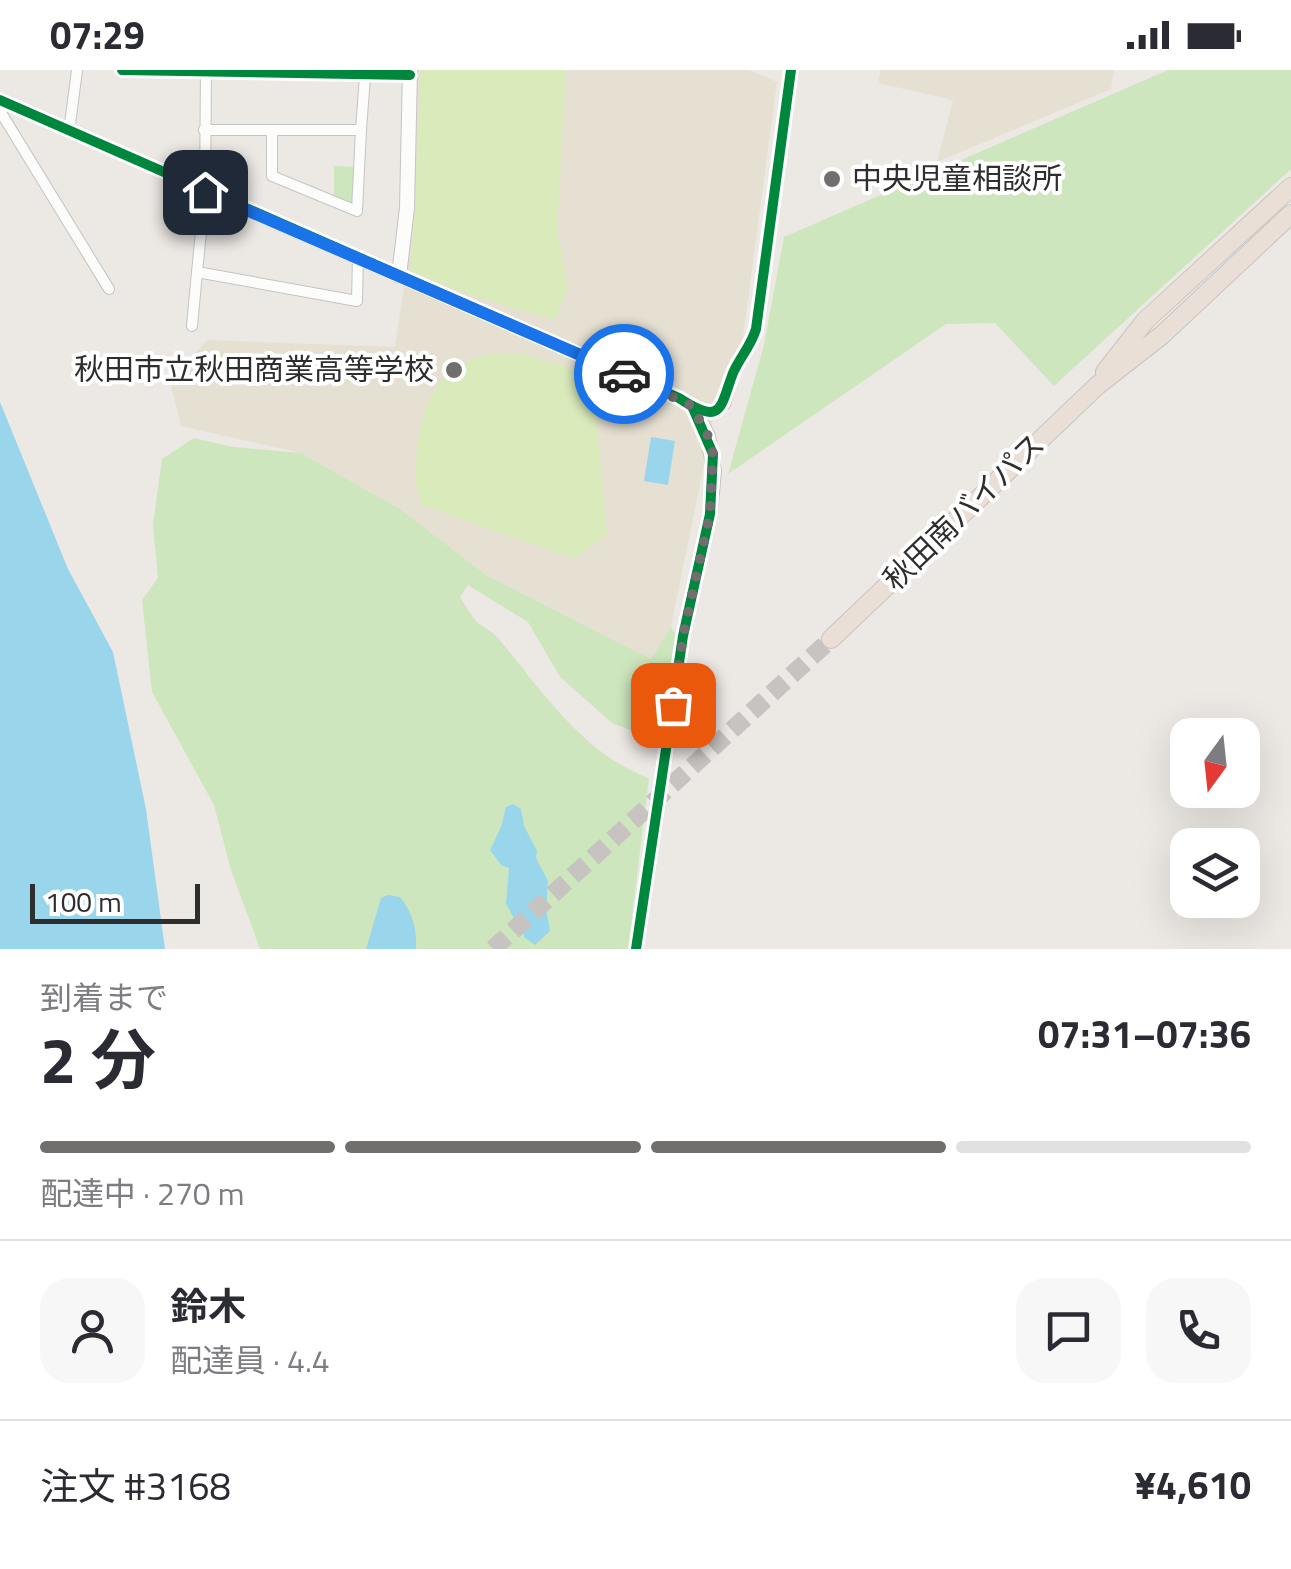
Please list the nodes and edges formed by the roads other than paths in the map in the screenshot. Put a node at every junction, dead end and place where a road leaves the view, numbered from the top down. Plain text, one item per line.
1 (77, 70) edge
2 (122, 70) edge
3 (791, 70) edge
4 (206, 72) edge
5 (410, 72) edge
6 (365, 76) junction
7 (0, 100) edge
8 (0, 111) edge
9 (204, 130) junction
10 (362, 130) junction
11 (69, 132) junction
12 (272, 132) junction
13 (1291, 187) edge
14 (205, 192) junction
15 (1291, 214) edge
16 (358, 257) junction
17 (197, 272) junction
18 (399, 276) junction
19 (109, 289) dead end
20 (192, 326) dead end
21 (1098, 385) junction
22 (692, 406) junction
23 (831, 639) tunnel mouth
24 (636, 949) edge

1 - 11 street
2 - 4 street
3 - 22 street
4 - 6 street
4 - 9 street
5 - 6 street
5 - 18 street
6 - 10 street
7 - 11 street
8 - 19 street
9 - 12 street
9 - 14 street
10 - 12 street
10 - 12 street
11 - 14 street
13 - 21 highway, 秋田南バイパス
14 - 16 street
14 - 17 street
15 - 21 highway, 秋田南バイパス
16 - 17 street
16 - 18 street
17 - 20 street
18 - 22 street
21 - 23 highway, 秋田南バイパス
22 - 24 street

